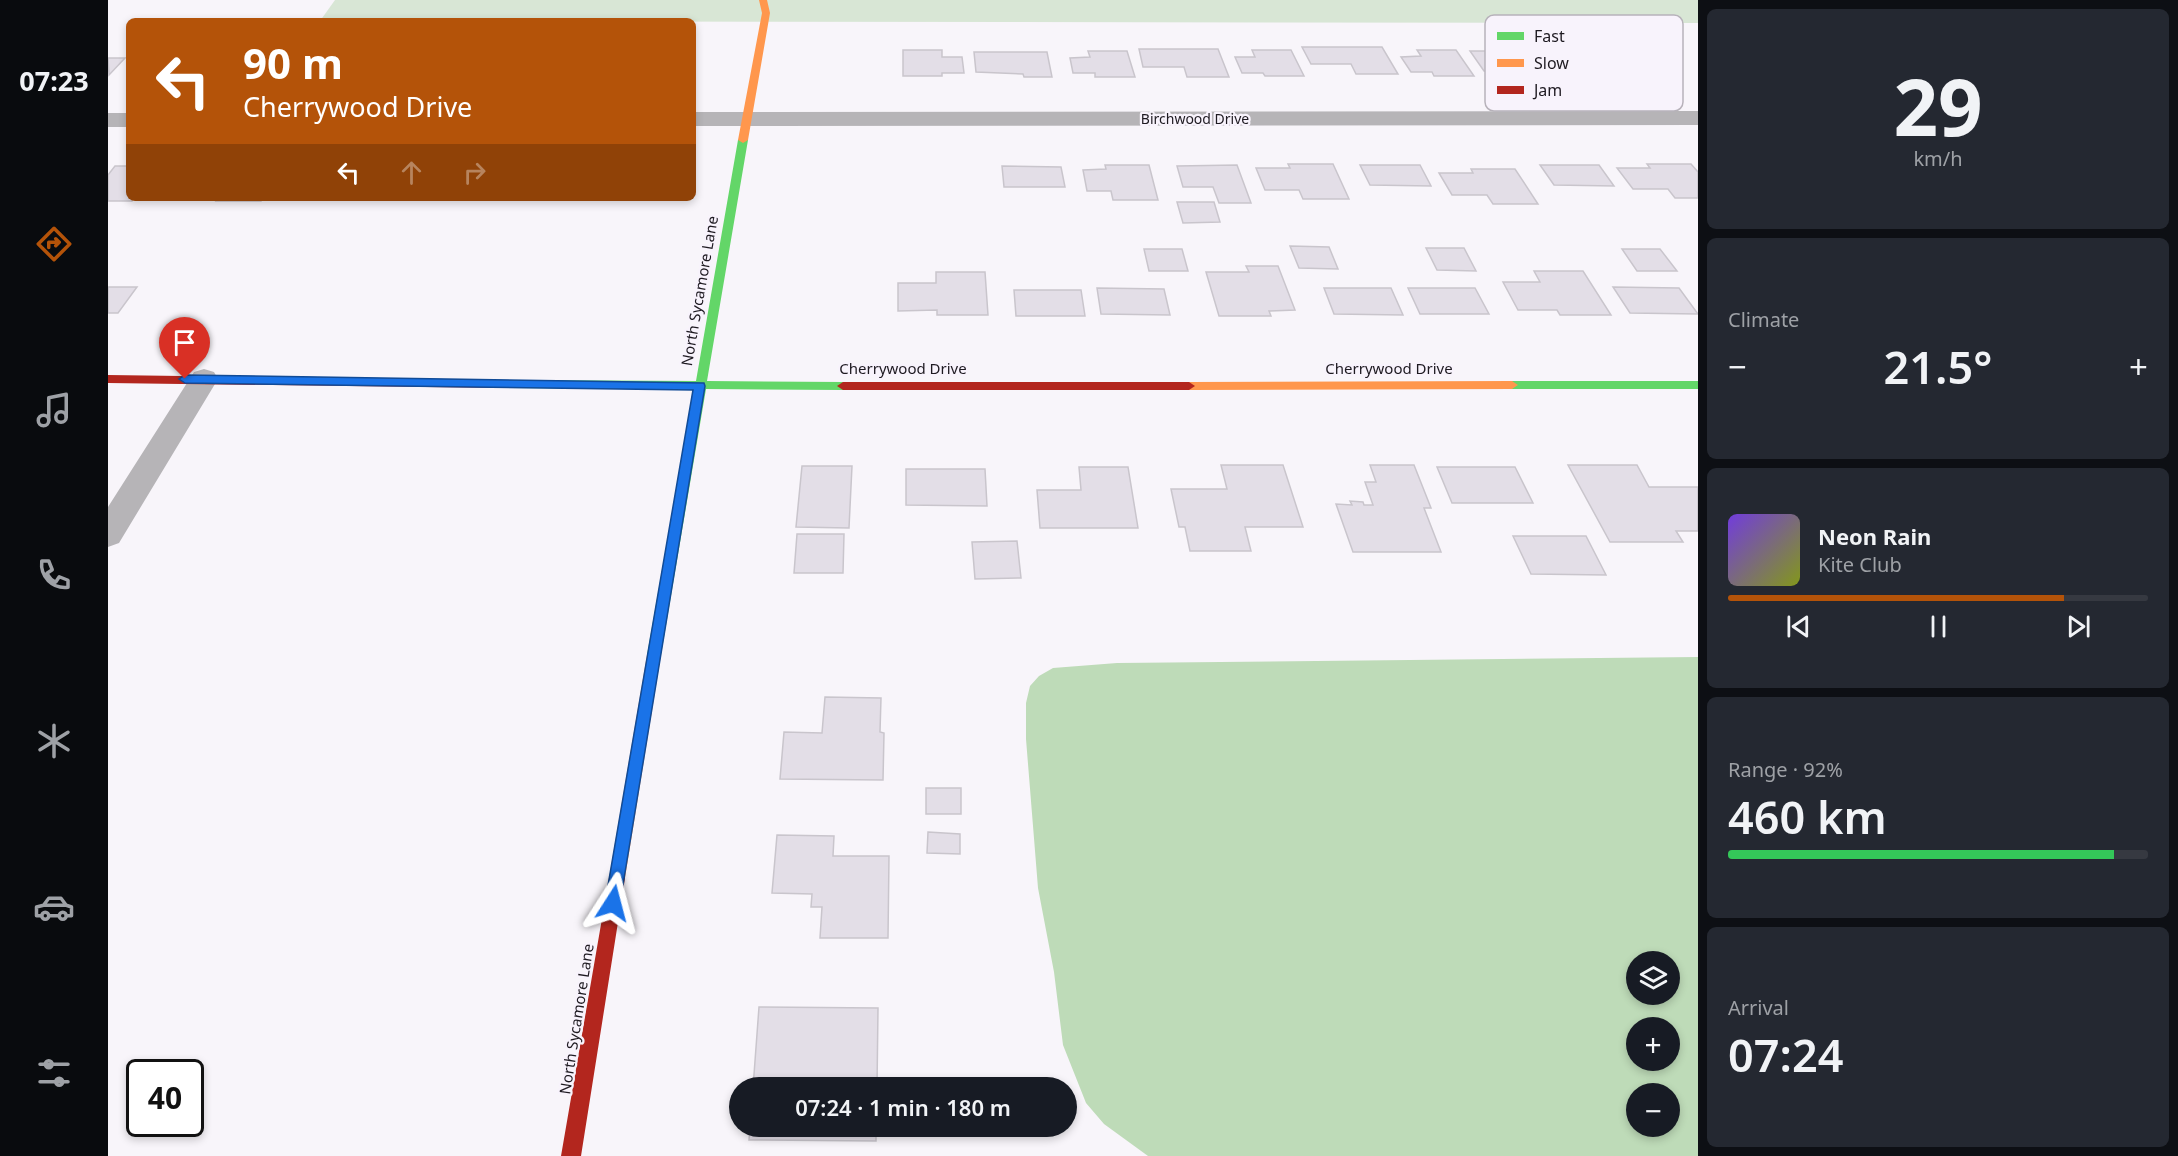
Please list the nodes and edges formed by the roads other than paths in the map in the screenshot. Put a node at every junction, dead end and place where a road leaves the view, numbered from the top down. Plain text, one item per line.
1 (763, 0) edge
2 (1698, 118) edge
3 (696, 119) edge
4 (748, 119) junction
5 (108, 120) edge
6 (126, 120) edge
7 (108, 379) edge
8 (204, 379) junction
9 (1698, 385) edge
10 (699, 386) junction
11 (108, 534) edge
12 (571, 1156) edge

1 - 4 street, North Sycamore Lane
2 - 4 street, Birchwood Drive
3 - 4 street, Birchwood Drive
4 - 10 street, North Sycamore Lane
5 - 6 street
7 - 8 street, Cherrywood Drive
8 - 10 street, Cherrywood Drive
8 - 11 street
9 - 10 street, Cherrywood Drive
10 - 12 street, North Sycamore Lane

